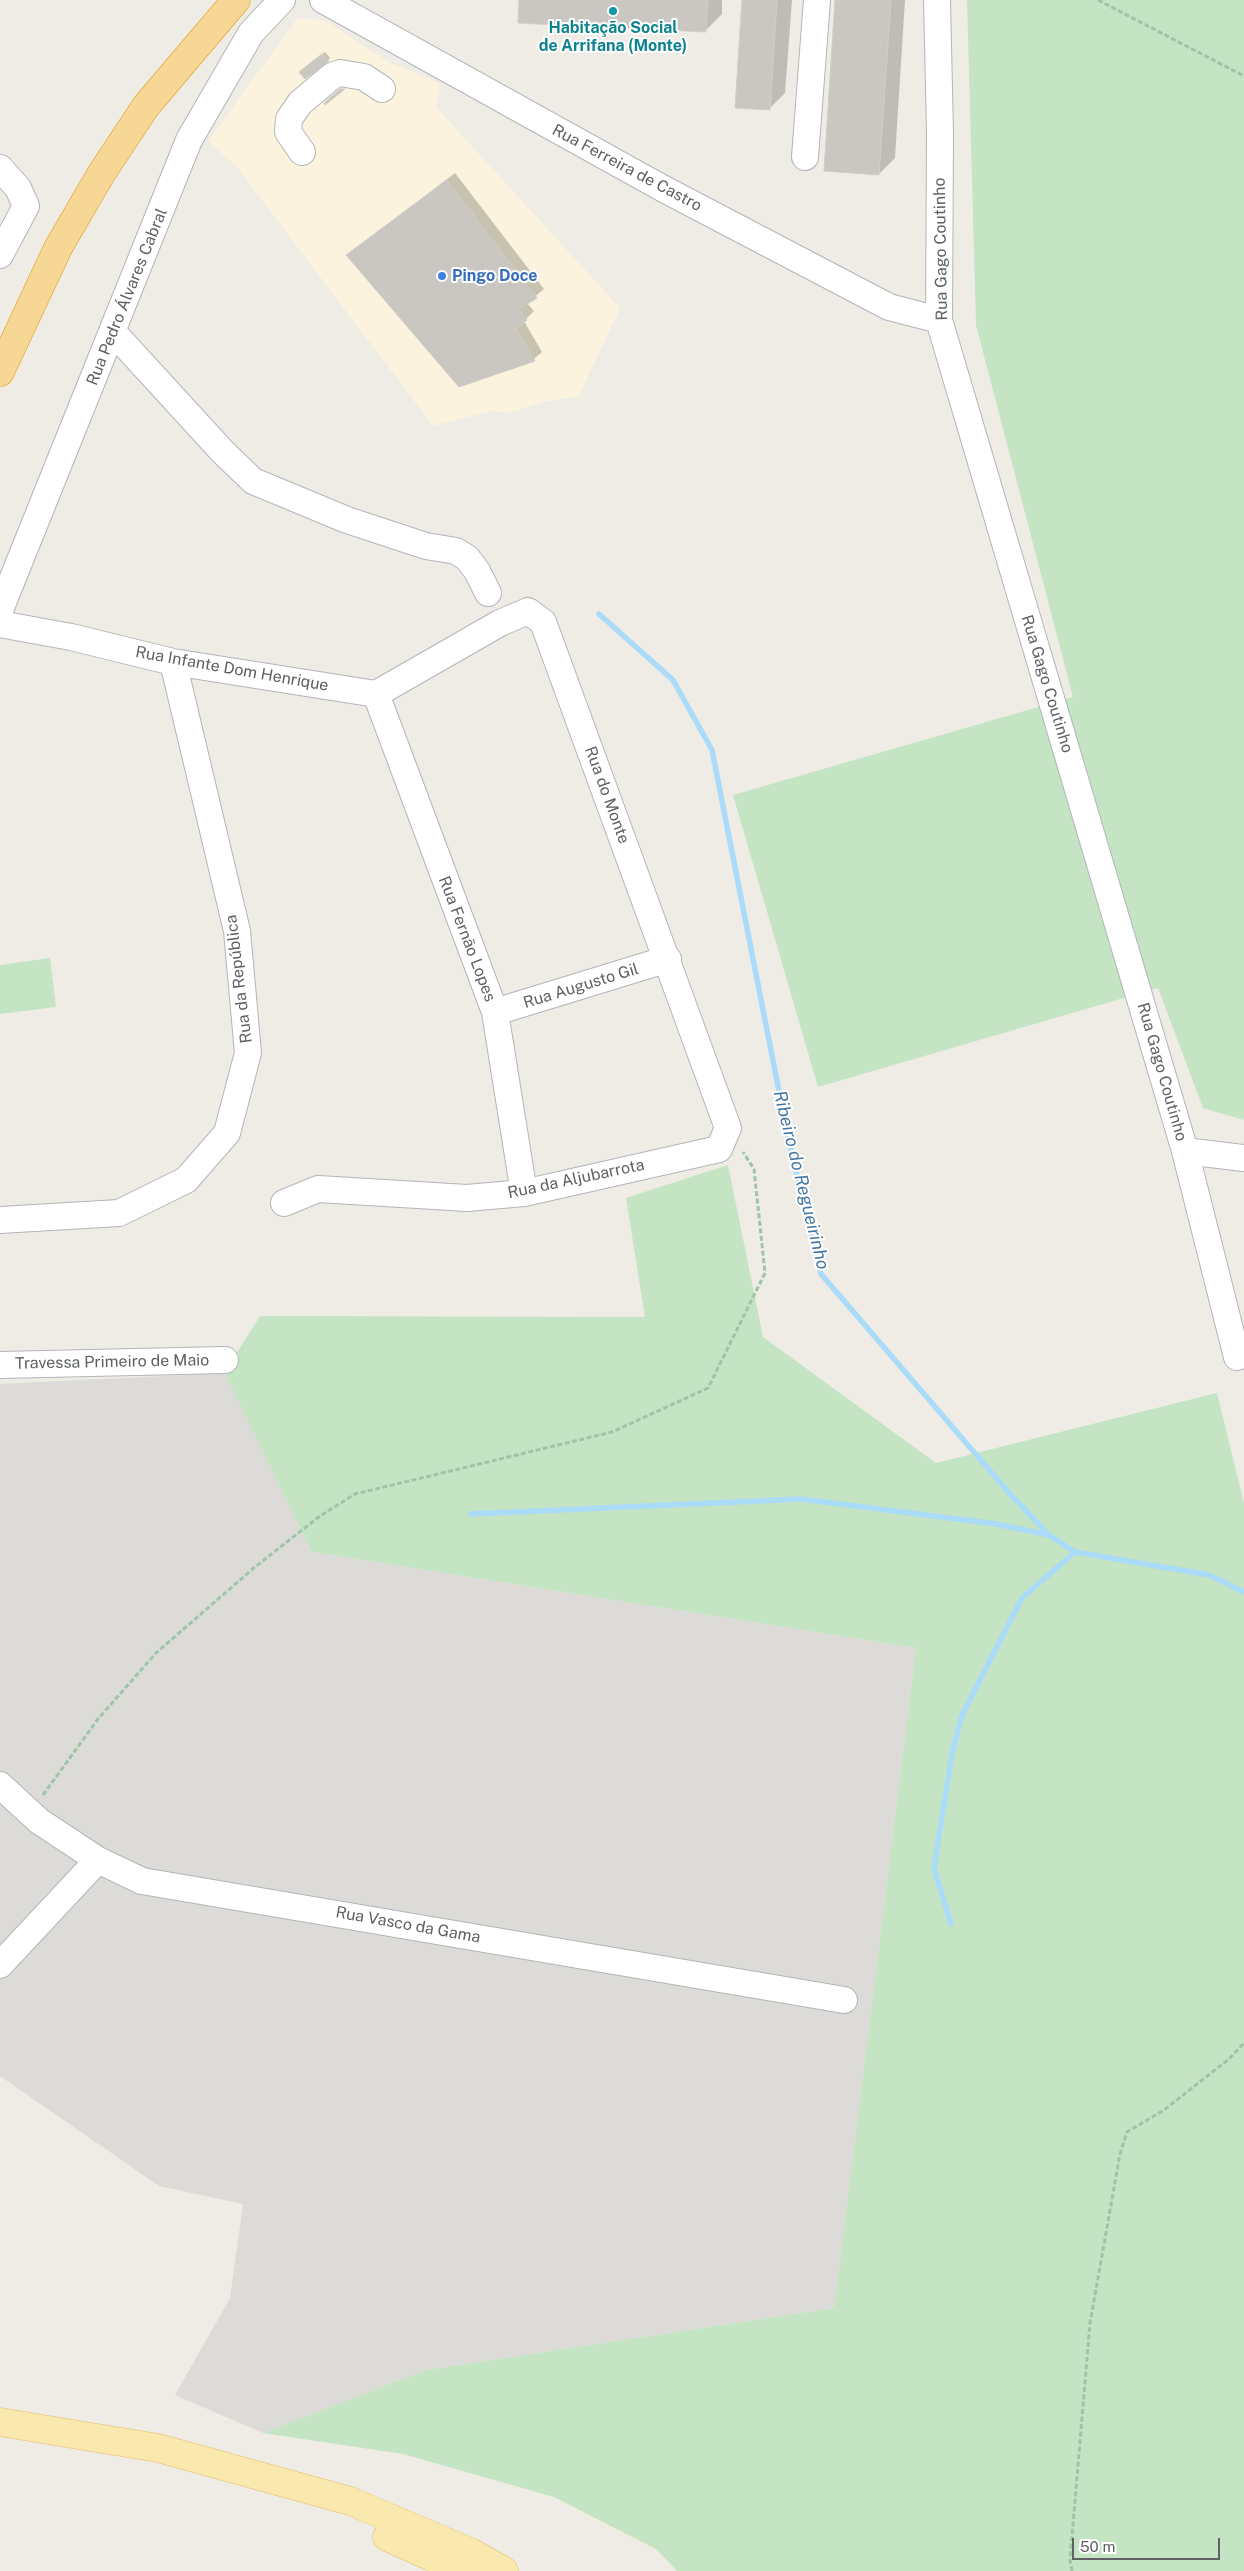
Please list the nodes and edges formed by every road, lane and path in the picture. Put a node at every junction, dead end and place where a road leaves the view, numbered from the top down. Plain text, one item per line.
1 (216, 0) edge
2 (236, 0) edge
3 (282, 0) edge
4 (323, 0) edge
5 (817, 0) edge
6 (937, 0) edge
7 (1098, 0) edge
8 (1244, 76) edge
9 (382, 89) dead end
10 (302, 152) dead end
11 (805, 157) dead end
12 (0, 168) edge
13 (0, 256) edge
14 (939, 320) junction
15 (113, 332) junction
16 (0, 335) edge
17 (0, 372) edge
18 (488, 593) dead end
19 (0, 610) edge
20 (0, 624) edge
21 (173, 662) junction
22 (376, 694) junction
23 (668, 959) junction
24 (495, 1012) junction
25 (723, 1138) junction
26 (1185, 1151) junction
27 (1244, 1158) edge
28 (524, 1193) junction
29 (284, 1203) dead end
30 (0, 1220) edge
31 (1237, 1357) dead end
32 (225, 1360) dead end
33 (0, 1365) edge
34 (0, 1786) edge
35 (30, 1813) junction
36 (98, 1860) junction
37 (0, 1965) edge
38 (844, 2000) dead end
39 (1244, 2043) edge
40 (0, 2422) edge
41 (0, 2434) edge
42 (463, 2571) edge
43 (504, 2571) edge
44 (1072, 2571) edge

1 - 16 highway
2 - 17 highway
3 - 15 street, Rua Pedro Álvares Cabral
4 - 14 street, Rua Ferreira de Castro
5 - 11 street
6 - 14 street, Rua Gago Coutinho
7 - 8 path
9 - 10 street
12 - 13 street
14 - 26 street, Rua Gago Coutinho
15 - 18 street
15 - 19 street, Rua Pedro Álvares Cabral
20 - 21 street, Rua Infante Dom Henrique
21 - 22 street, Rua Infante Dom Henrique
21 - 30 street, Rua da República
22 - 23 street, Rua do Monte
22 - 24 street, Rua Fernão Lopes
23 - 24 street, Rua Augusto Gil
23 - 25 street, Rua do Monte
24 - 28 street, Rua Fernão Lopes
25 - 28 street, Rua da Aljubarrota
25 - 35 path
26 - 27 street
26 - 31 street, Rua Gago Coutinho
28 - 29 street, Rua da Aljubarrota
32 - 33 street, Travessa Primeiro de Maio
34 - 35 street, Rua Vasco da Gama
35 - 36 street, Rua Vasco da Gama
36 - 37 street
36 - 38 street, Rua Vasco da Gama
39 - 44 path
40 - 43 main road
41 - 42 main road

